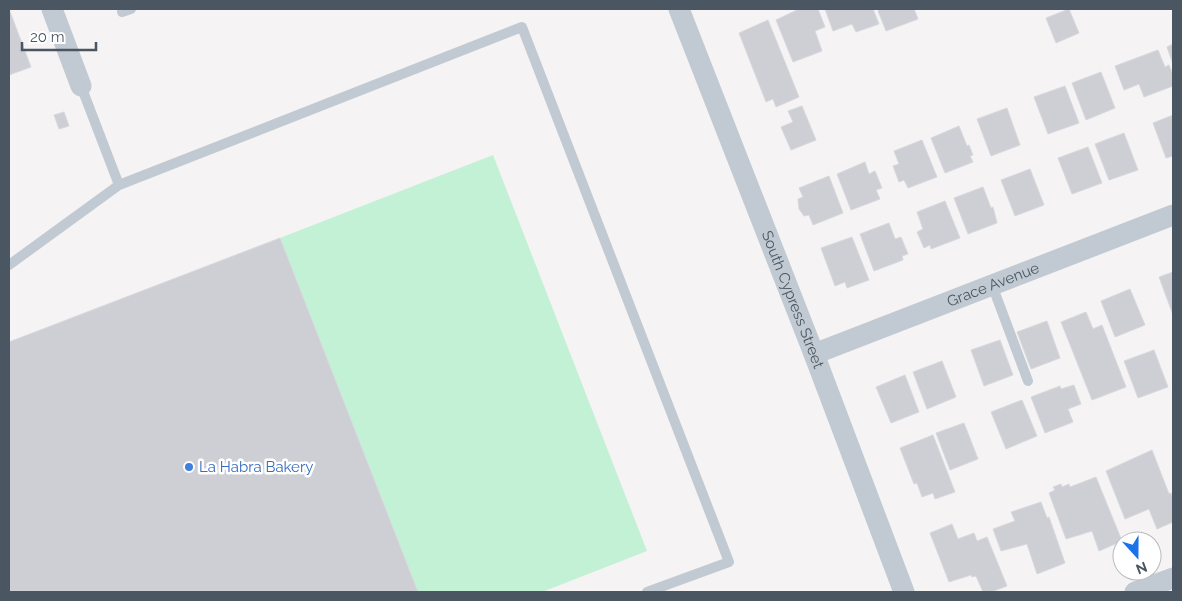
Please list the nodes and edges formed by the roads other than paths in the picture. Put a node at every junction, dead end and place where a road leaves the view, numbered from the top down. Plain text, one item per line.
1 (52, 9) edge
2 (679, 9) edge
3 (81, 86) joint
4 (119, 185) junction
5 (1173, 215) edge
6 (9, 265) edge
7 (992, 285) junction
8 (814, 354) junction
9 (1028, 381) dead end
10 (1173, 578) edge
11 (648, 592) edge
12 (904, 592) edge
13 (1135, 592) edge

1 - 3 street
2 - 8 street, South Cypress Street
3 - 4 lane
4 - 6 lane
4 - 11 lane
5 - 7 street, Grace Avenue
7 - 8 street, Grace Avenue
7 - 9 lane
8 - 12 street, South Cypress Street
10 - 13 street

